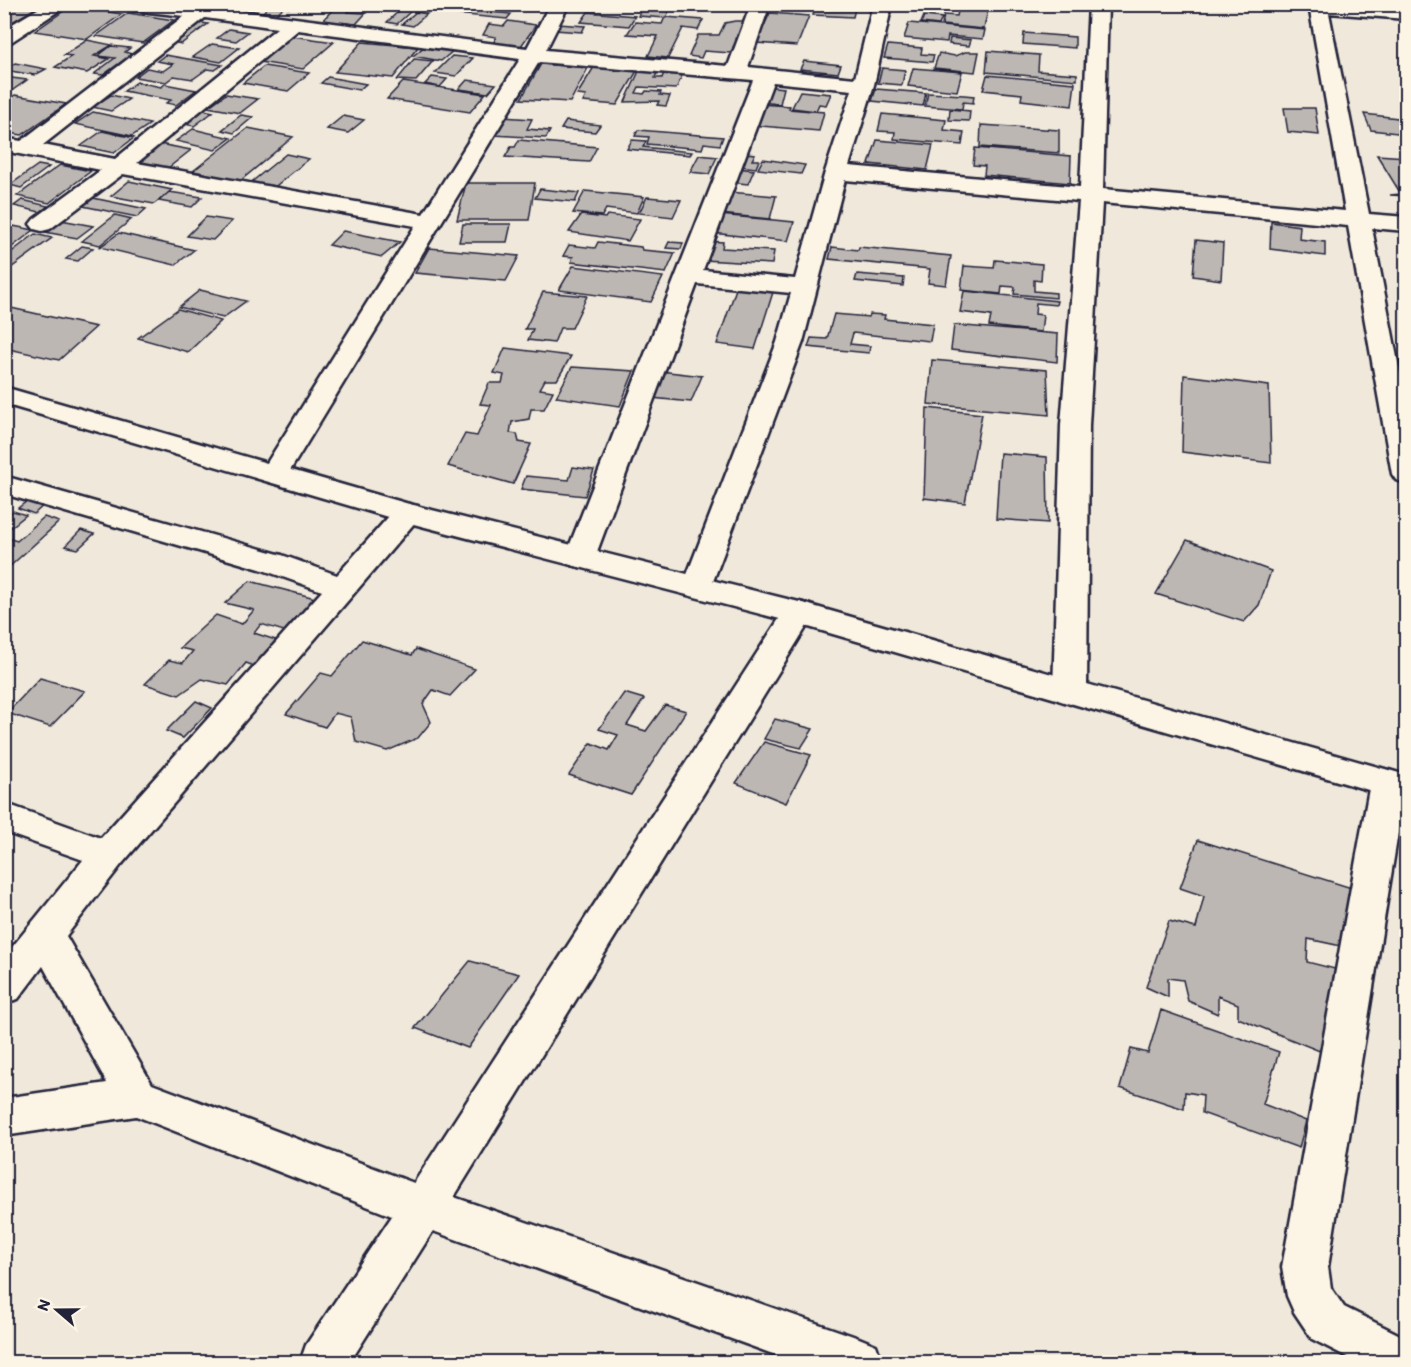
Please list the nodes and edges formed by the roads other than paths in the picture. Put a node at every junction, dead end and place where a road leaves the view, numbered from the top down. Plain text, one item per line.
1 (60, 4) edge
2 (131, 4) edge
3 (560, 4) edge
4 (761, 4) edge
5 (883, 4) edge
6 (1099, 4) edge
7 (1291, 4) edge
8 (1319, 6) edge
9 (201, 12) junction
10 (1407, 13) edge
11 (295, 23) junction
12 (4, 38) edge
13 (533, 54) junction
14 (736, 71) junction
15 (766, 74) junction
16 (864, 85) junction
17 (14, 146) edge
18 (119, 167) junction
19 (836, 172) junction
20 (1091, 195) junction
21 (1360, 220) junction
22 (430, 222) junction
23 (42, 224) dead end
24 (1407, 224) edge
25 (688, 276) junction
26 (805, 287) junction
27 (4, 395) edge
28 (274, 474) junction
29 (1407, 474) edge
30 (4, 485) edge
31 (408, 513) junction
32 (580, 557) junction
33 (698, 585) junction
34 (343, 588) junction
35 (799, 613) junction
36 (1070, 692) junction
37 (1397, 786) edge
38 (4, 817) edge
39 (108, 855) junction
40 (46, 934) junction
41 (4, 987) edge
42 (137, 1097) junction
43 (4, 1117) edge
44 (423, 1207) junction
45 (322, 1362) edge
46 (859, 1362) edge
47 (1405, 1362) edge

1 - 12 street
2 - 9 street
3 - 13 street
4 - 14 street
5 - 16 street
6 - 20 street
7 - 8 street
8 - 10 street
8 - 21 street
9 - 11 street
9 - 17 street
11 - 13 street
11 - 18 street
13 - 14 street
13 - 22 street
14 - 15 street
15 - 16 street
15 - 25 street
16 - 19 street
17 - 18 street
18 - 22 street
18 - 23 street
19 - 20 street
19 - 26 street
20 - 21 street
20 - 36 street
21 - 24 street
21 - 29 street
22 - 28 street
25 - 26 street
25 - 32 street
26 - 33 street
27 - 28 street
28 - 31 street
30 - 34 street
31 - 32 street
31 - 34 street
32 - 33 street
33 - 35 street
34 - 39 street
35 - 36 street
35 - 44 street
36 - 37 street
37 - 47 street
38 - 39 street
39 - 40 street
40 - 41 street
40 - 42 street
42 - 43 street
42 - 44 street
44 - 45 street
44 - 46 street

